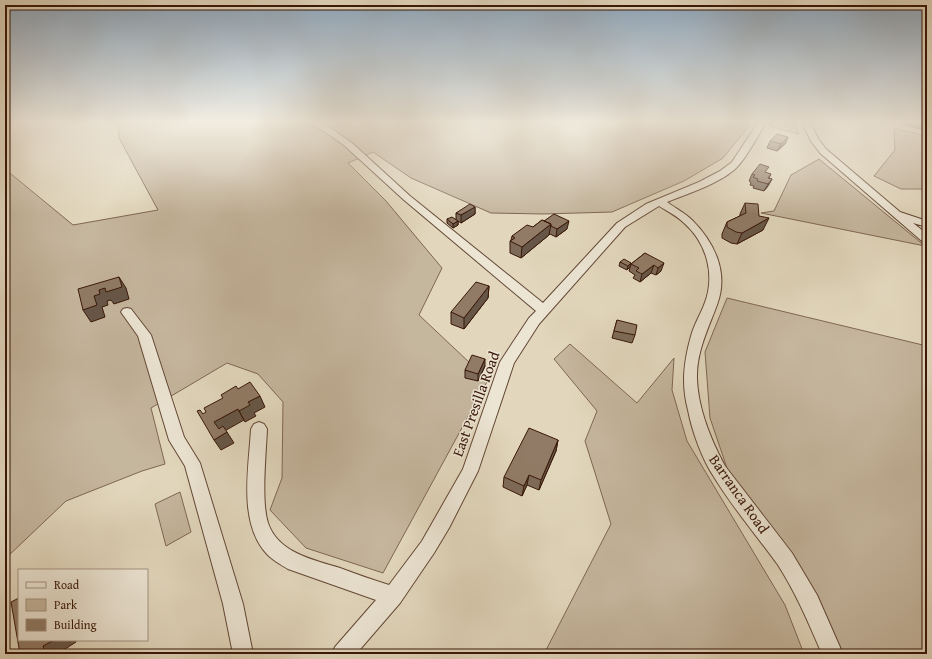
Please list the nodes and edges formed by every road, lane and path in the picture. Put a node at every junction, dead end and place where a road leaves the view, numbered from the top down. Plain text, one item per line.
1 (356, 152) edge
2 (743, 152) edge
3 (824, 152) edge
4 (660, 202) junction
5 (895, 213) junction
6 (927, 224) edge
7 (927, 240) edge
8 (543, 310) junction
9 (127, 312) dead end
10 (259, 429) dead end
11 (393, 596) junction
12 (243, 654) edge
13 (342, 654) edge
14 (833, 654) edge

1 - 8 street
2 - 4 street, East Presilla Road
3 - 5 street
4 - 8 street, East Presilla Road
4 - 14 street, Barranca Road
5 - 6 street
5 - 7 street
8 - 11 street, East Presilla Road
9 - 12 street
10 - 11 street
11 - 13 street, East Presilla Road

